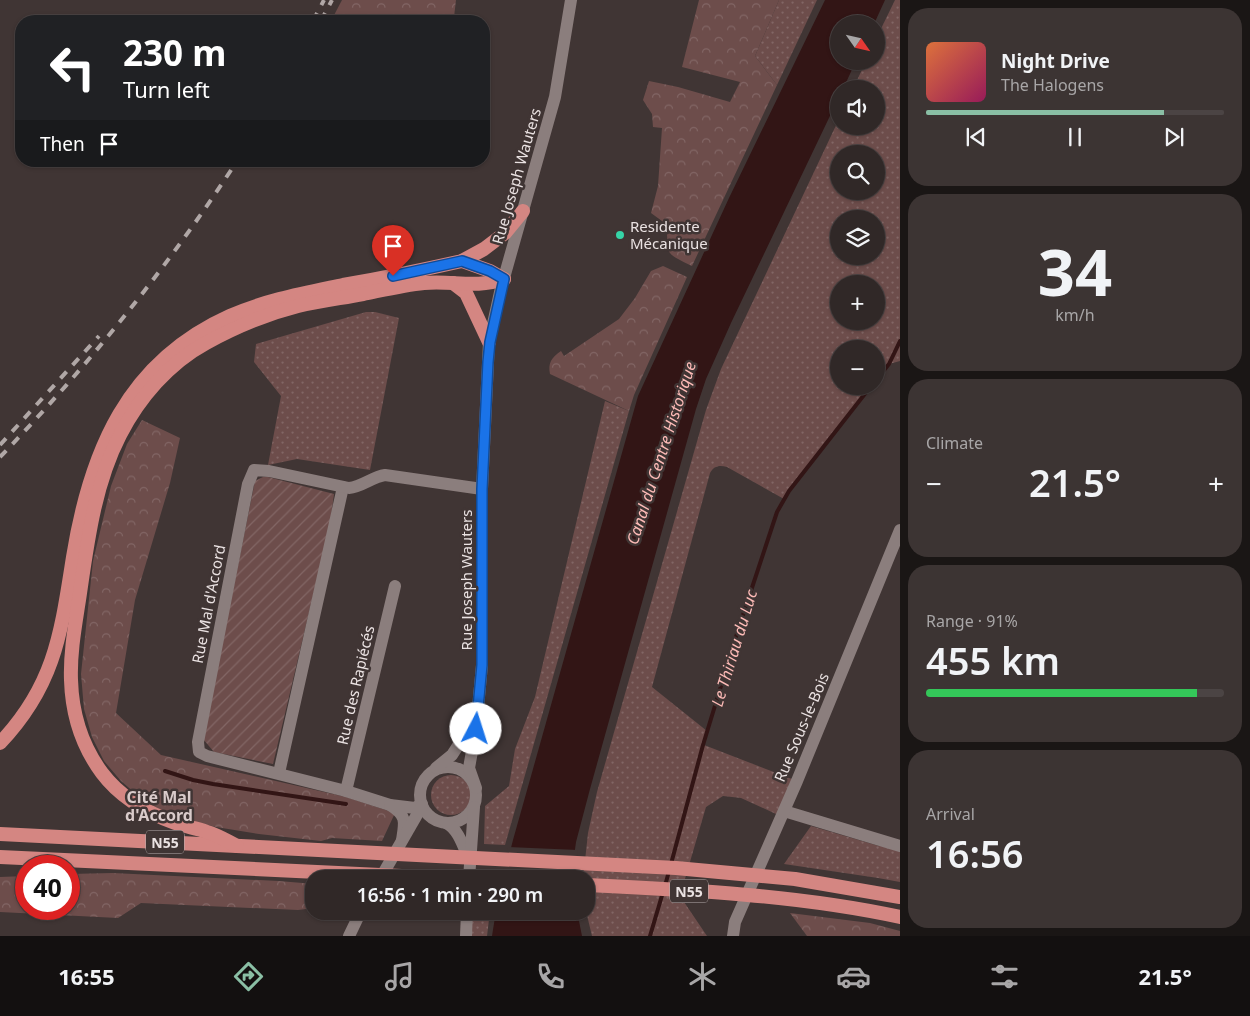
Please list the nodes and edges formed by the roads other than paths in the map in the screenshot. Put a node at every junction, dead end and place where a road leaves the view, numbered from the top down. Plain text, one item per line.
1 (571, 0) edge
2 (522, 211) junction
3 (462, 261) junction
4 (504, 279) junction
5 (453, 284) junction
6 (490, 342) junction
7 (343, 487) junction
8 (482, 489) junction
9 (900, 530) edge
10 (395, 586) dead end
11 (480, 690) junction
12 (0, 743) edge
13 (434, 770) junction
14 (279, 773) junction
15 (476, 788) junction
16 (346, 791) junction
17 (421, 802) junction
18 (390, 805) junction
19 (474, 807) junction
20 (784, 811) junction
21 (440, 821) junction
22 (0, 834) edge
23 (402, 840) junction
24 (237, 846) junction
25 (900, 846) edge
26 (2, 858) edge
27 (470, 863) junction
28 (385, 870) edge
29 (470, 870) edge
30 (305, 871) edge
31 (595, 885) edge
32 (900, 897) edge
33 (900, 917) edge
34 (357, 920) edge
35 (467, 920) edge
36 (349, 936) edge
37 (466, 936) edge
38 (733, 936) edge

1 - 2 street, Rue Joseph Wauters
2 - 3 highway
2 - 4 street, Rue Joseph Wauters
3 - 4 highway
3 - 12 highway
4 - 5 highway
4 - 6 street, Rue Joseph Wauters
5 - 6 highway
5 - 24 highway
6 - 8 street, Rue Joseph Wauters
7 - 8 street, Rue Mal d'Accord
7 - 14 street
7 - 14 street, Rue Mal d'Accord
8 - 11 street, Rue Joseph Wauters
9 - 20 street, Rue Sous-le-Bois
10 - 16 street, Rue des Rapiécés
11 - 13 street, Rue Joseph Wauters
11 - 15 street, Rue Joseph Wauters
13 - 15 street
13 - 17 street
14 - 16 street, Rue Mal d'Accord
15 - 19 street
16 - 18 street, Rue Mal d'Accord
17 - 18 street, Rue Mal d'Accord
17 - 21 street
17 - 23 street
18 - 23 street
19 - 21 street
19 - 27 street
20 - 25 street
20 - 38 street, Rue Sous-le-Bois
21 - 23 street
21 - 27 street
22 - 24 highway, N55
23 - 28 street
24 - 32 highway, N55
26 - 30 highway, N55
27 - 29 street
31 - 33 highway, N55
34 - 36 street
35 - 37 street

